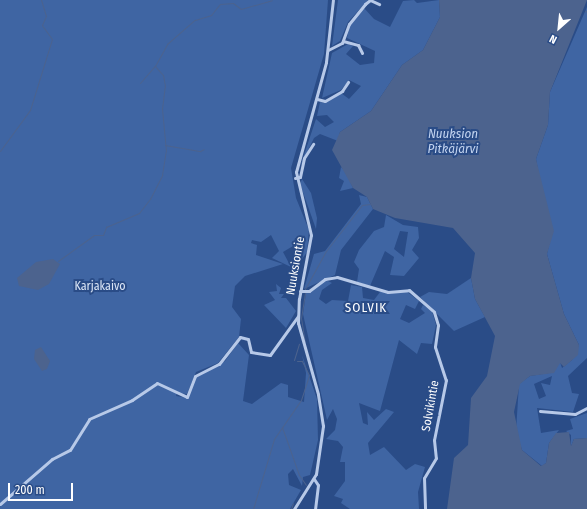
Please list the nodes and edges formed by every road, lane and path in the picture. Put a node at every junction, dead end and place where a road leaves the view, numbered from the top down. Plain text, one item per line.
1 (333, 0) edge
2 (379, 4) dead end
3 (343, 41) junction
4 (328, 50) junction
5 (362, 53) dead end
6 (348, 82) dead end
7 (317, 99) junction
8 (313, 144) dead end
9 (296, 178) junction
10 (300, 291) junction
11 (298, 316) junction
12 (587, 408) edge
13 (540, 411) dead end
14 (314, 479) junction
15 (0, 504) edge
16 (294, 509) edge
17 (315, 509) edge
18 (425, 509) edge

1 - 4 street
2 - 3 street
3 - 4 street
3 - 5 street
4 - 7 street
6 - 7 street
7 - 9 street
8 - 9 street
9 - 10 street, Nuuksiontie
10 - 11 street, Nuuksiontie
10 - 18 street, Solvikintie
11 - 14 street, Nuuksiontie
11 - 15 street
12 - 13 street
14 - 16 street, Nuuksiontie
14 - 17 street

